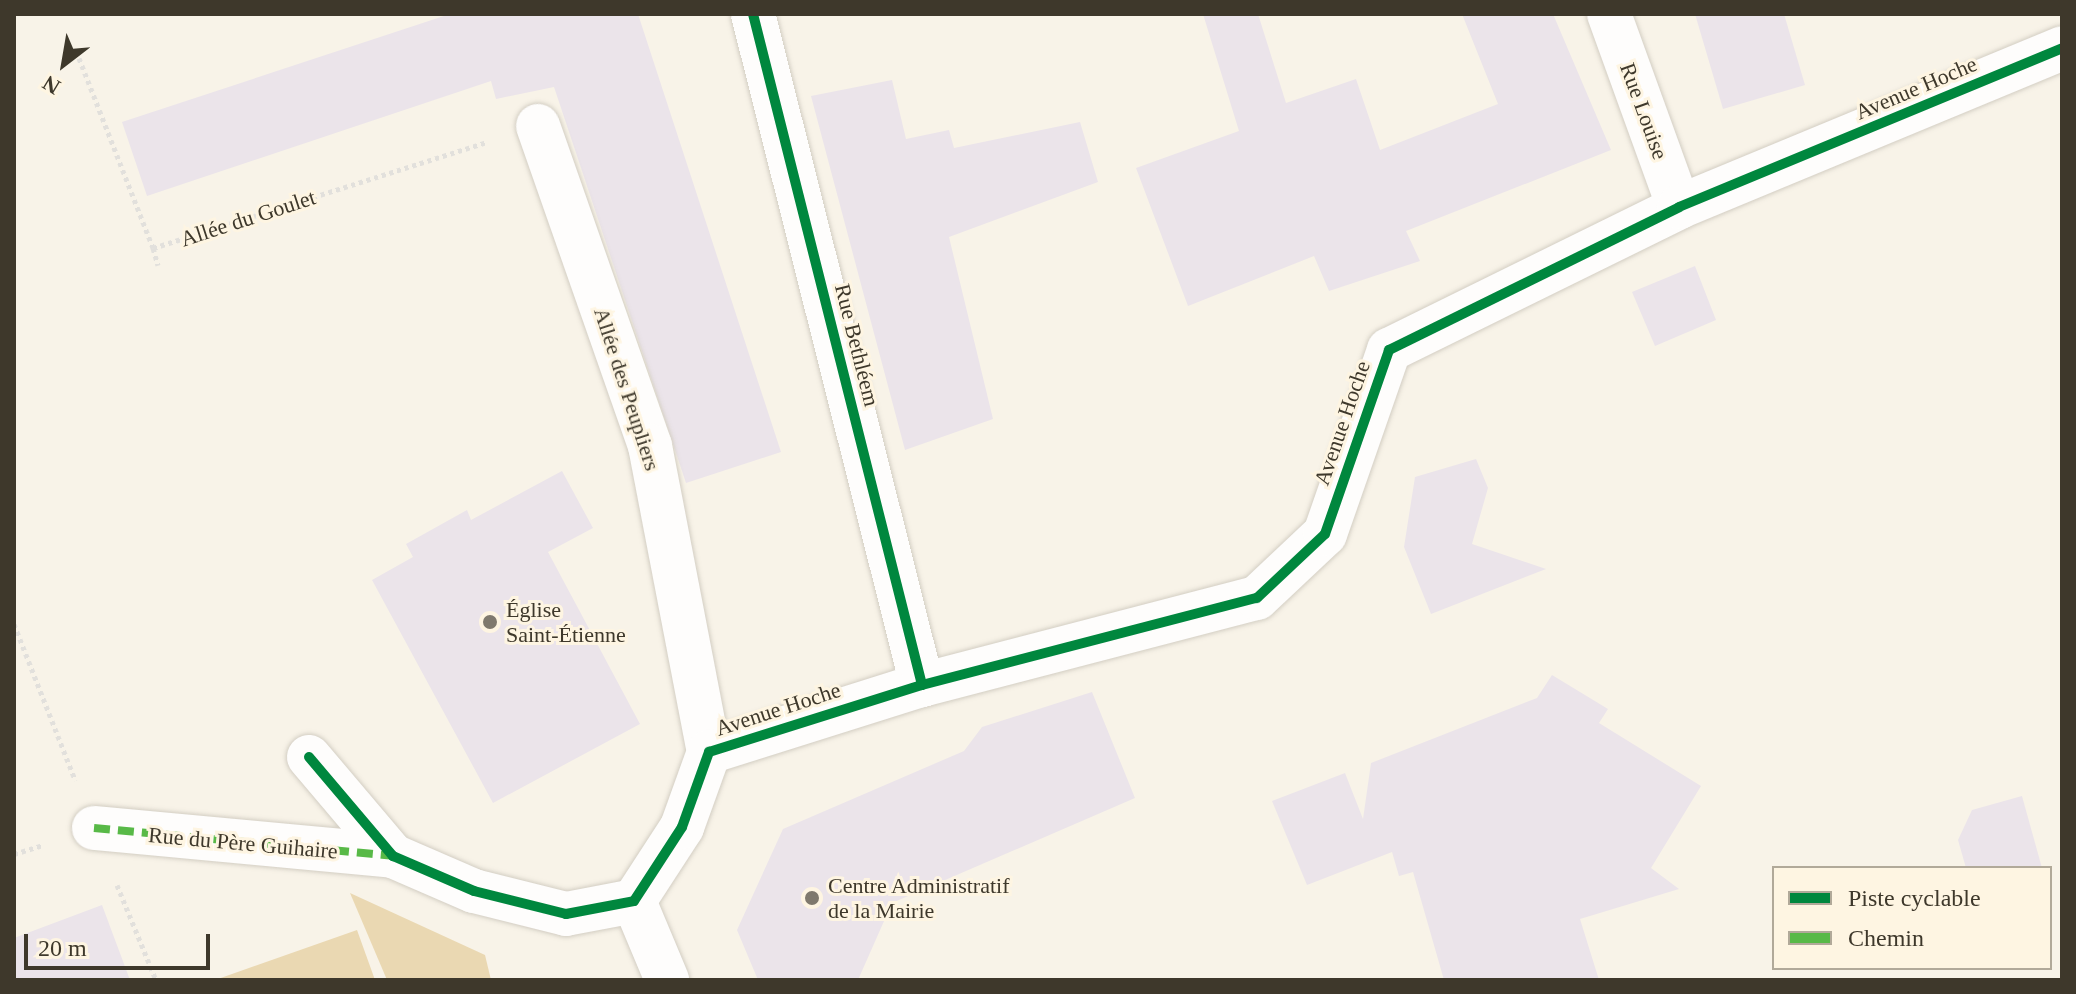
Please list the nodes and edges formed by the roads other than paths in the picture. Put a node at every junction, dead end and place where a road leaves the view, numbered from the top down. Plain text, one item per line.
1 (753, 14) edge
2 (1609, 14) edge
3 (2059, 57) edge
4 (538, 126) road end
5 (1679, 207) junction
6 (922, 685) junction
7 (709, 752) junction
8 (309, 757) dead end
9 (94, 828) road end
10 (393, 856) junction
11 (634, 901) junction
12 (667, 980) edge

1 - 6 street, Rue Bethléem
2 - 5 street, Rue Louise
3 - 5 street, Avenue Hoche
4 - 7 street, Allée des Peupliers
5 - 6 street, Avenue Hoche
6 - 7 street, Avenue Hoche
7 - 11 street
8 - 10 street
9 - 10 street, Rue du Père Guihaire
10 - 11 street
11 - 12 street

